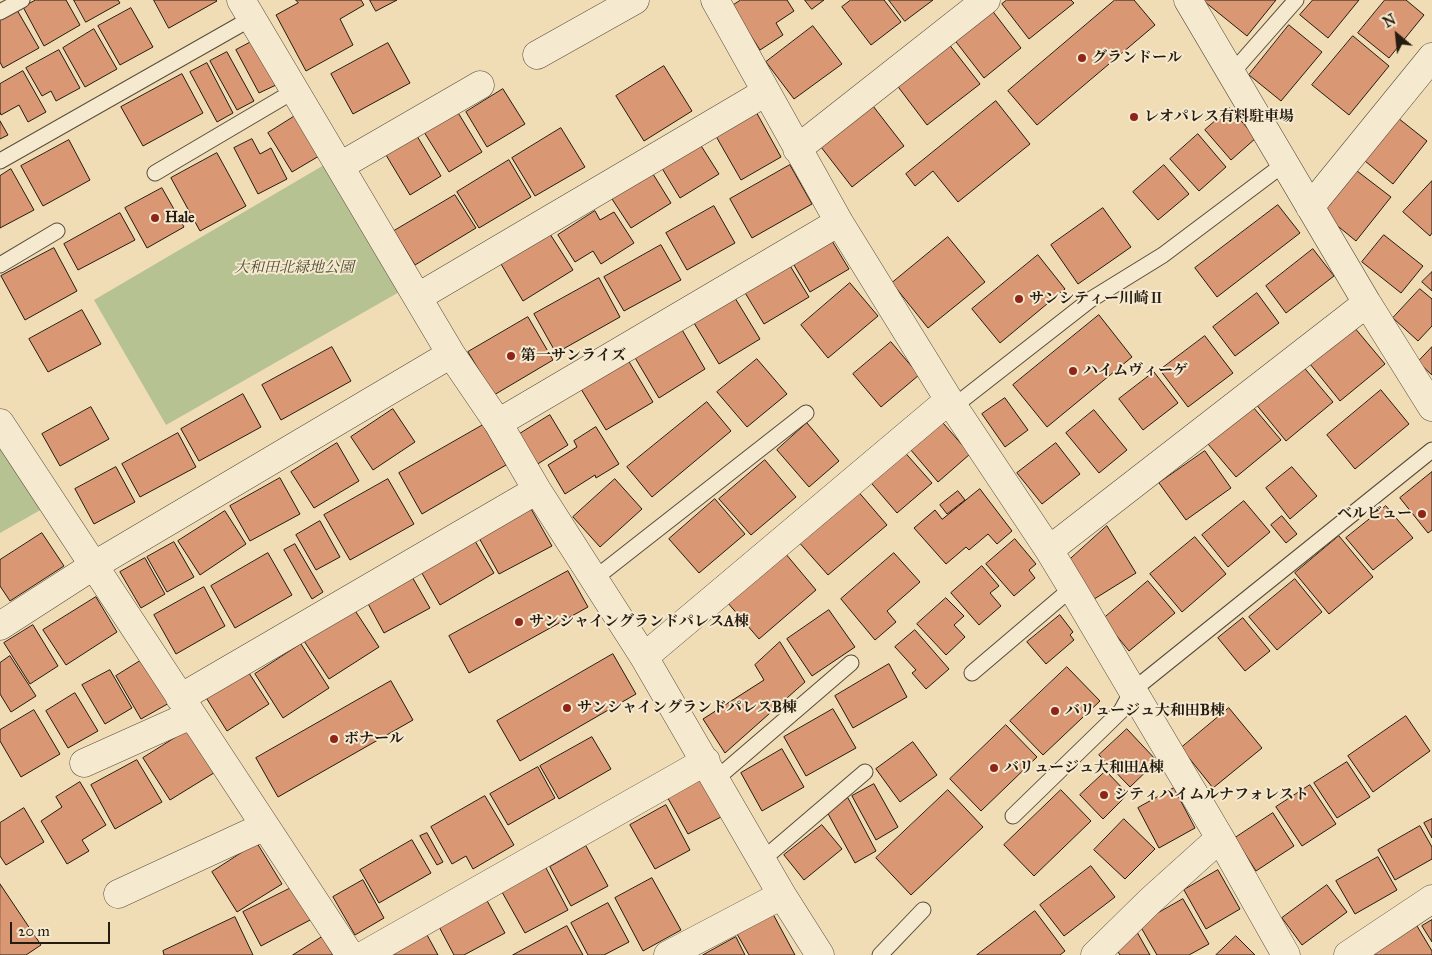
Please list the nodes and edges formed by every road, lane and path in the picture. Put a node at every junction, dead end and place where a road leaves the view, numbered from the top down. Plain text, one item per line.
1 (22, 0) edge
2 (635, 0) edge
3 (986, 0) edge
4 (1188, 0) edge
5 (1296, 0) edge
6 (722, 3) edge
7 (244, 5) edge
8 (0, 12) edge
9 (538, 55) dead end
10 (1432, 57) edge
11 (1231, 74) junction
12 (480, 86) dead end
13 (294, 91) junction
14 (766, 92) junction
15 (797, 149) junction
16 (0, 161) edge
17 (1284, 164) junction
18 (340, 166) junction
19 (155, 173) dead end
20 (1310, 208) junction
21 (839, 222) junction
22 (57, 231) dead end
23 (0, 265) edge
24 (418, 296) junction
25 (1367, 303) junction
26 (451, 354) junction
27 (949, 400) junction
28 (1432, 407) edge
29 (806, 413) dead end
30 (0, 423) edge
31 (498, 423) junction
32 (1432, 450) edge
33 (537, 490) junction
34 (1049, 550) junction
35 (93, 566) junction
36 (594, 579) junction
37 (1072, 588) junction
38 (0, 626) edge
39 (644, 657) junction
40 (851, 663) dead end
41 (972, 673) dead end
42 (1132, 691) junction
43 (186, 706) junction
44 (84, 764) dead end
45 (711, 770) junction
46 (865, 772) dead end
47 (1013, 816) dead end
48 (265, 826) junction
49 (1220, 838) junction
50 (762, 860) junction
51 (118, 894) dead end
52 (782, 895) junction
53 (1432, 899) edge
54 (923, 910) dead end
55 (350, 955) edge
56 (364, 955) edge
57 (668, 955) edge
58 (820, 955) edge
59 (880, 955) edge
60 (1095, 955) edge
61 (1286, 955) edge
62 (1348, 955) edge

1 - 8 lane
2 - 9 street
3 - 15 street
4 - 11 street
5 - 11 lane
6 - 14 street
7 - 13 street
7 - 16 lane
10 - 20 street
11 - 17 street
12 - 18 street
13 - 18 street
13 - 19 lane
14 - 15 street
14 - 24 street
15 - 21 street
17 - 20 street
17 - 27 lane
18 - 24 street
20 - 25 street
21 - 27 street
21 - 31 street
22 - 23 lane
24 - 26 street
25 - 28 street
25 - 34 street
26 - 31 street
26 - 35 street
27 - 34 street
27 - 39 street
29 - 36 lane
30 - 35 street
31 - 33 street
32 - 42 lane
33 - 36 street
33 - 43 street
34 - 37 street
35 - 38 street
35 - 43 street
36 - 39 street
37 - 41 lane
37 - 42 street
39 - 45 street
40 - 45 lane
42 - 47 lane
42 - 49 street
43 - 44 street
43 - 48 street
45 - 50 street
45 - 56 street
46 - 50 lane
48 - 51 street
48 - 55 street
49 - 60 street
49 - 61 street
50 - 52 street
52 - 57 street
52 - 58 street
53 - 62 street
54 - 59 lane

